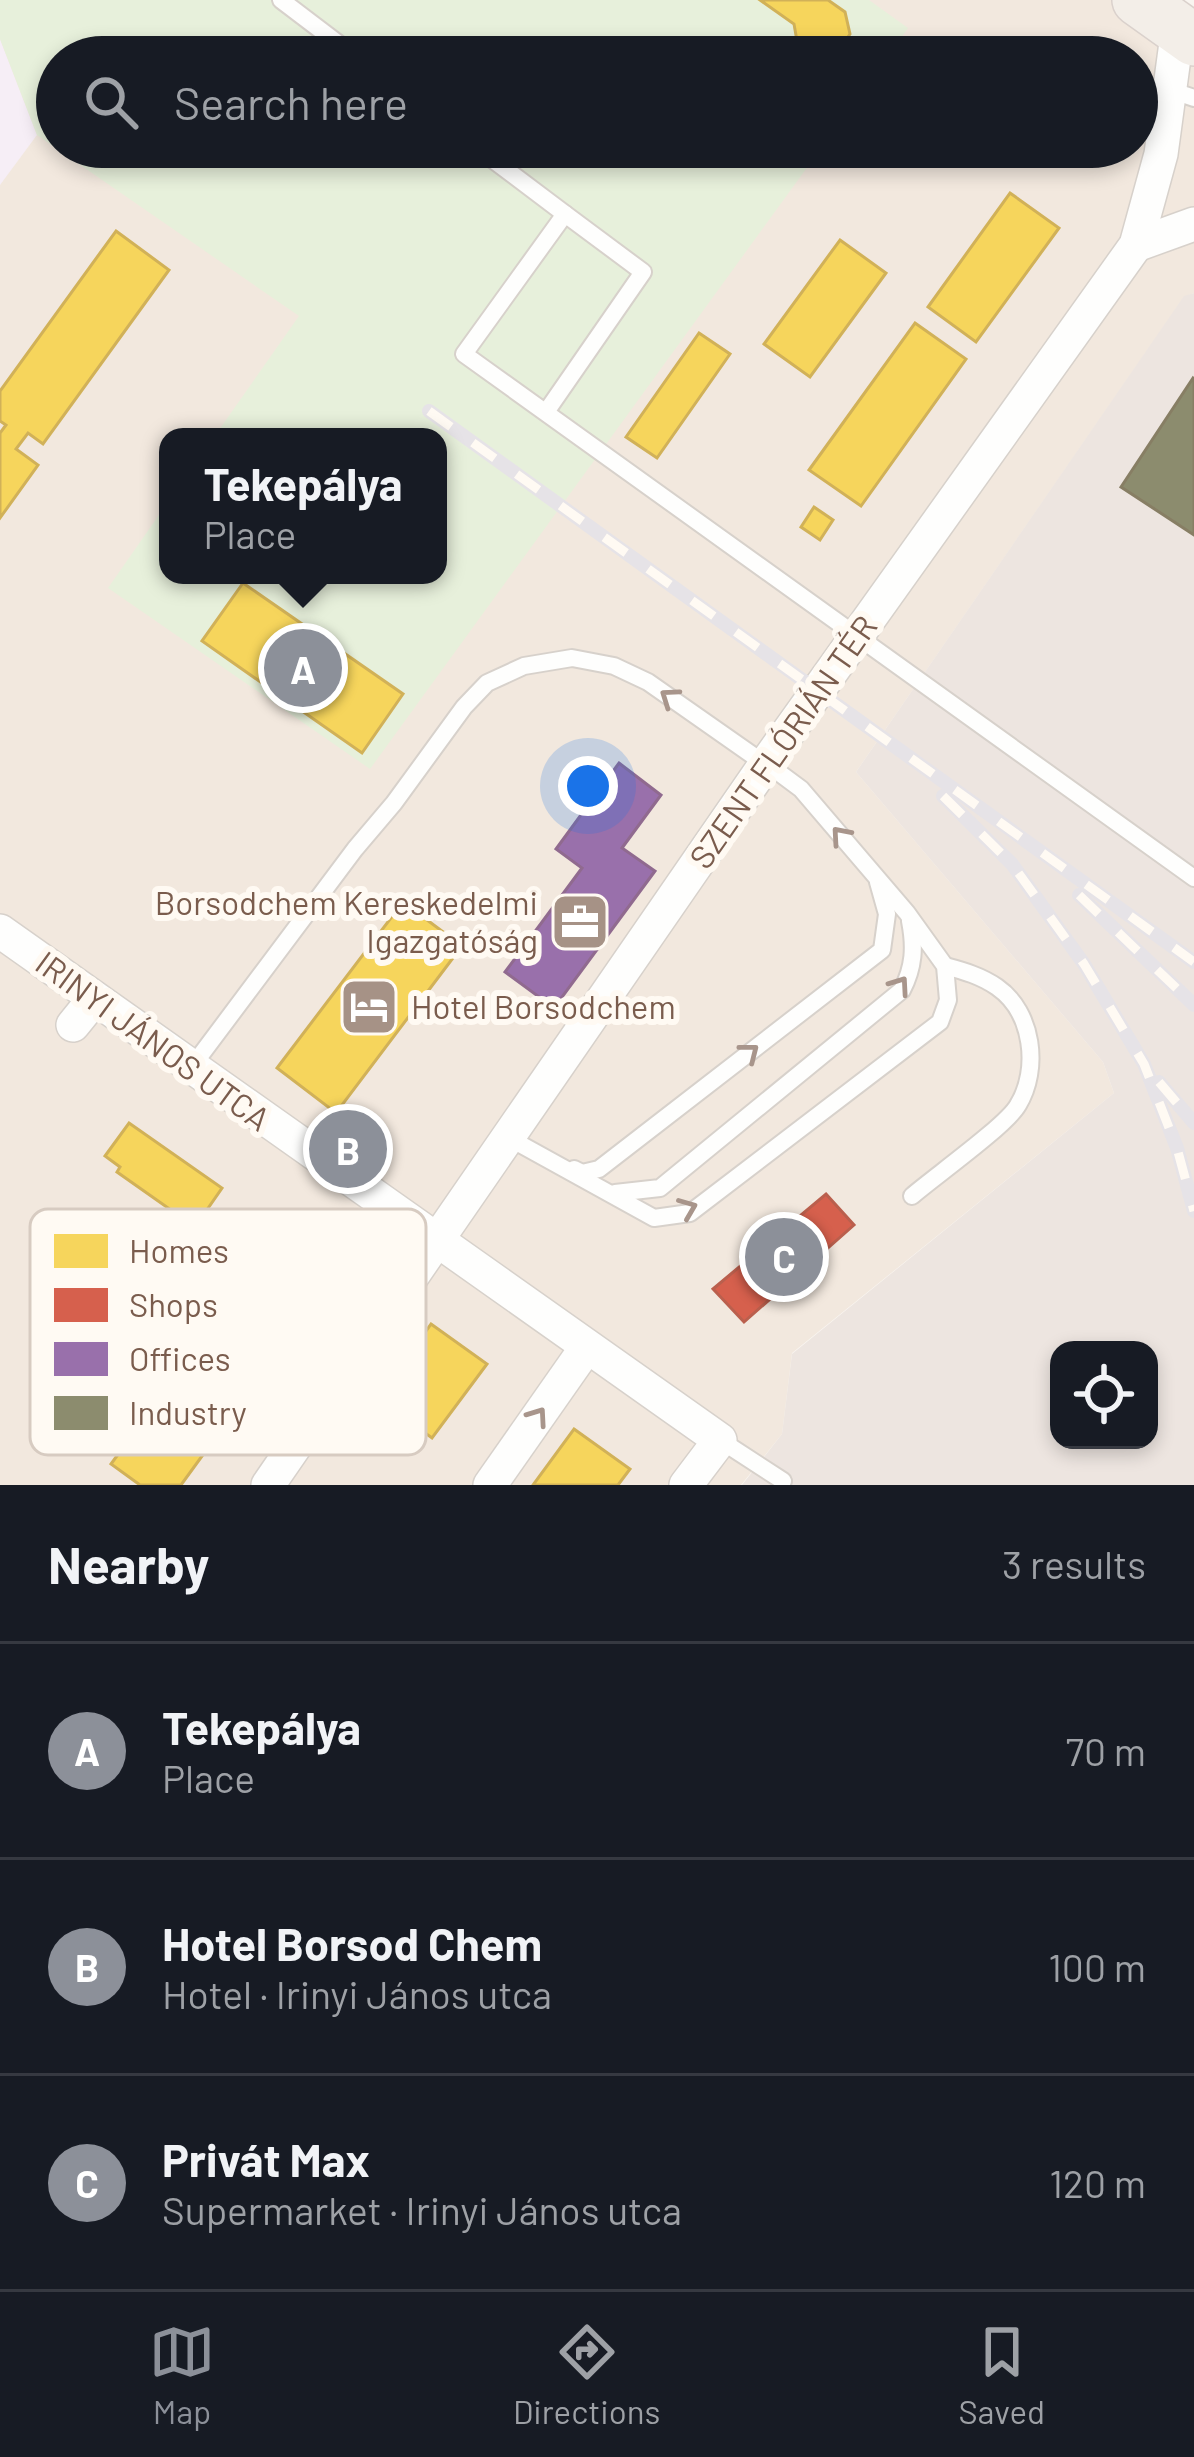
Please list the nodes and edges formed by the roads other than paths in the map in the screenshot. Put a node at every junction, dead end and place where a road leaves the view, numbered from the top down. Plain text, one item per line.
1 (280, 0) edge
2 (1170, 22) edge
3 (328, 36) edge
4 (1182, 94) edge
5 (1158, 165) edge
6 (504, 168) edge
7 (1157, 168) edge
8 (565, 214) junction
9 (1194, 224) edge
10 (1136, 245) junction
11 (546, 412) junction
12 (856, 638) junction
13 (766, 764) junction
14 (877, 877) junction
15 (1194, 878) edge
16 (908, 913) junction
17 (0, 931) edge
18 (946, 966) junction
19 (190, 1068) junction
20 (509, 1138) junction
21 (550, 1160) junction
22 (608, 1192) junction
23 (912, 1196) dead end
24 (388, 1209) edge
25 (426, 1236) edge
26 (436, 1243) junction
27 (426, 1257) edge
28 (586, 1348) junction
29 (720, 1440) junction
30 (289, 1455) edge
31 (784, 1480) dead end
32 (268, 1485) edge
33 (490, 1485) edge
34 (686, 1485) edge

1 - 3 lane
2 - 4 street, SZENT FLÓRIÁN TÉR
4 - 5 street, SZENT FLÓRIÁN TÉR
6 - 8 lane
7 - 10 street, SZENT FLÓRIÁN TÉR
8 - 11 lane
8 - 11 lane
9 - 10 street
10 - 12 street, SZENT FLÓRIÁN TÉR
11 - 12 lane
12 - 13 street, SZENT FLÓRIÁN TÉR
12 - 15 lane
14 -> 13 lane
13 -> 19 lane
13 - 20 street, SZENT FLÓRIÁN TÉR
14 - 16 lane
21 -> 14 lane
16 - 18 lane
22 -> 16 lane
17 - 19 street, IRINYI JÁNOS UTCA
22 -> 18 lane
18 - 23 lane
19 - 24 street, IRINYI JÁNOS UTCA
20 - 21 lane
20 - 26 street, SZENT FLÓRIÁN TÉR
21 - 22 lane
25 - 26 street, IRINYI JÁNOS UTCA
26 - 27 street, SZENT FLÓRIÁN TÉR
26 - 28 street, IRINYI JÁNOS UTCA
28 - 29 street, IRINYI JÁNOS UTCA
33 -> 28 street
29 - 31 lane
29 - 34 street
30 - 32 street, SZENT FLÓRIÁN TÉR

